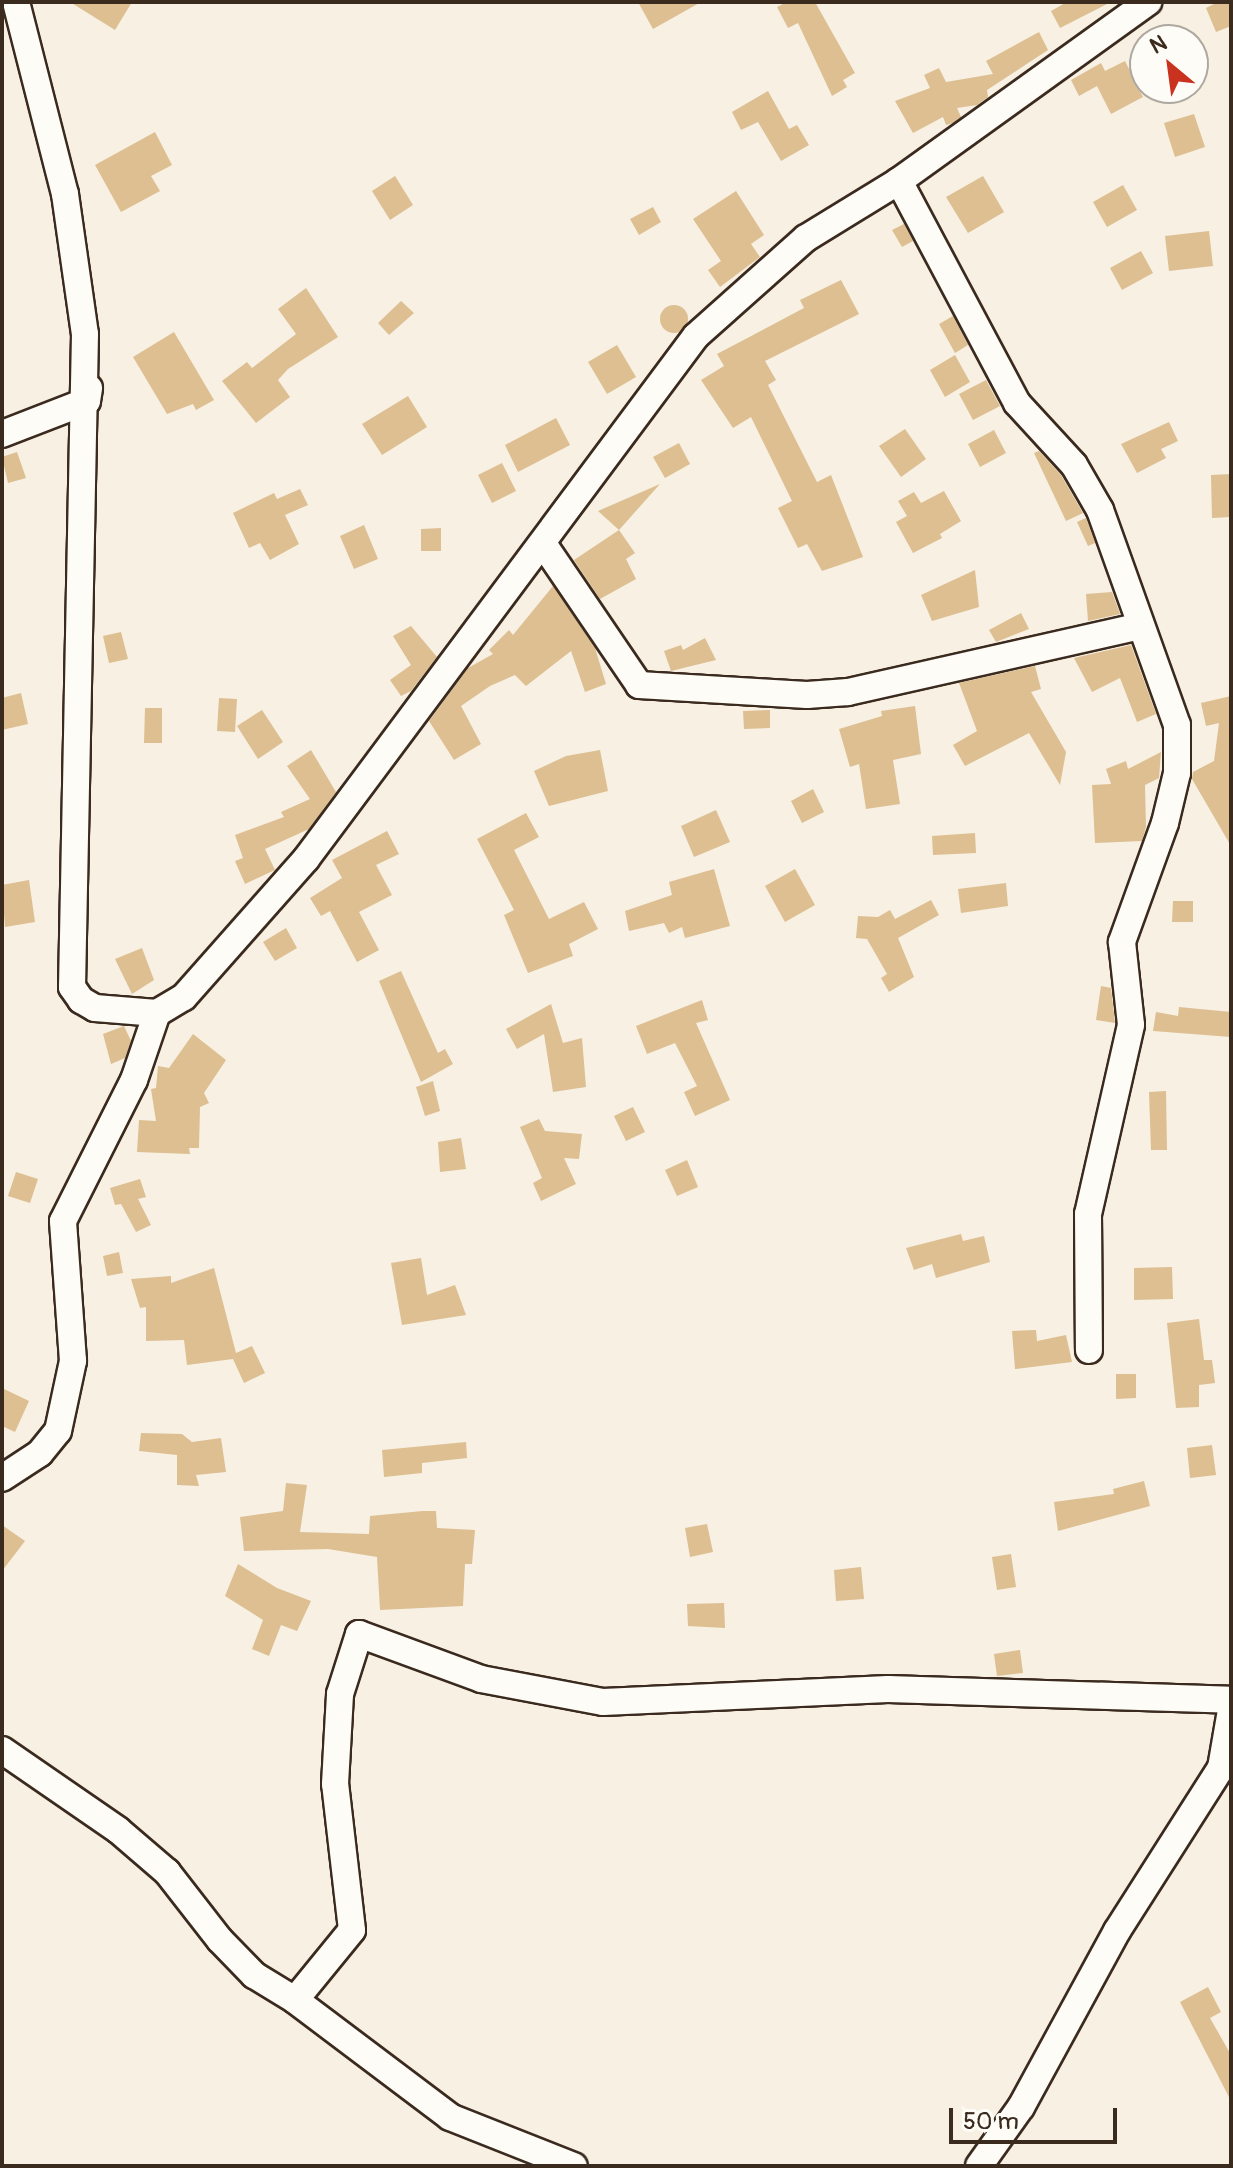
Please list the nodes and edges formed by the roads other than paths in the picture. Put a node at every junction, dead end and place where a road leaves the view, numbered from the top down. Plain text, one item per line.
1 (16, 2) edge
2 (1148, 2) edge
3 (899, 181) junction
4 (96, 350) dead end
5 (2, 434) edge
6 (544, 545) junction
7 (1141, 626) junction
8 (157, 1013) junction
9 (1089, 1350) dead end
10 (2, 1478) edge
11 (1231, 1700) edge
12 (1231, 1710) edge
13 (2, 1750) edge
14 (295, 2000) junction
15 (574, 2166) edge
16 (979, 2166) edge

1 - 8 street
2 - 3 street
3 - 6 street
3 - 7 street
4 - 5 street
6 - 7 street
6 - 8 street
7 - 9 street
8 - 10 street
11 - 14 street
12 - 16 street
13 - 14 street
14 - 15 street

